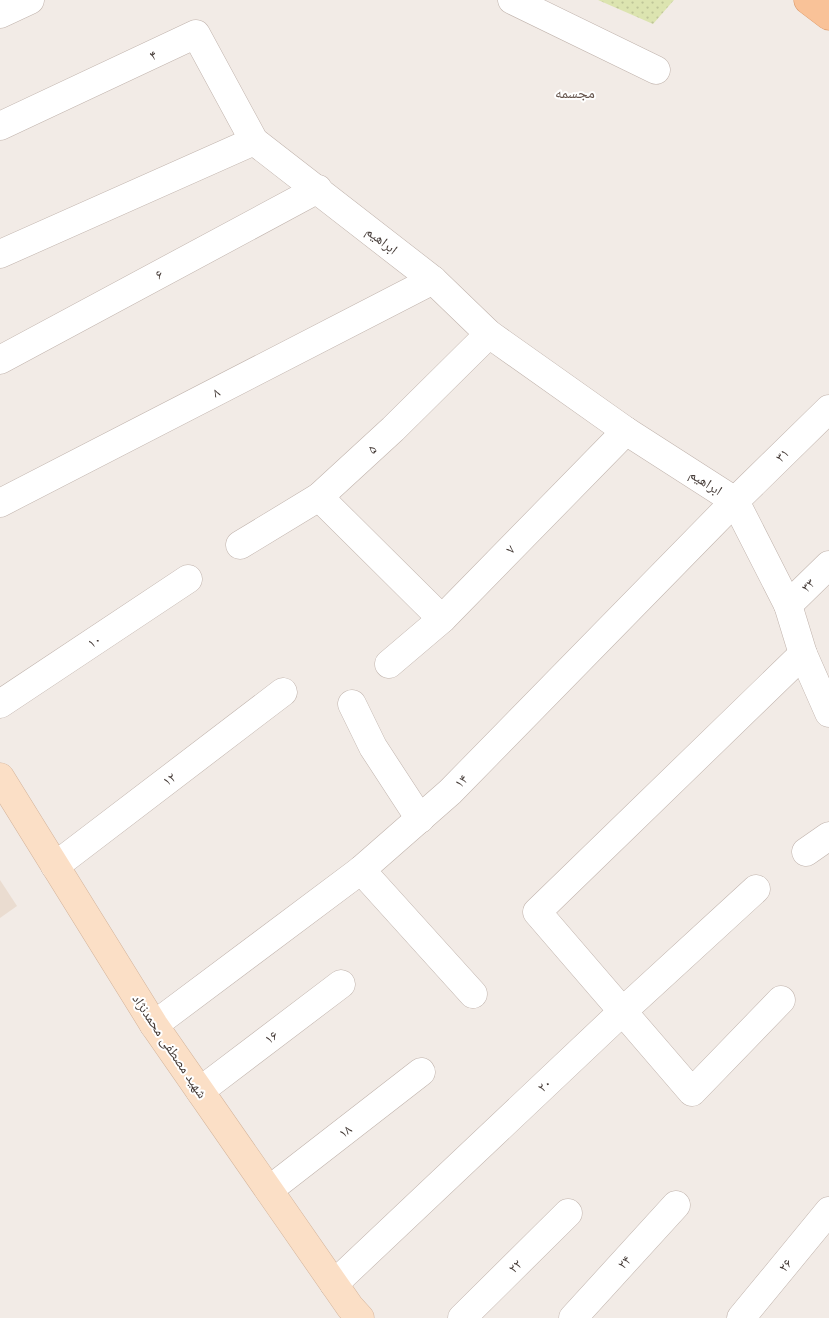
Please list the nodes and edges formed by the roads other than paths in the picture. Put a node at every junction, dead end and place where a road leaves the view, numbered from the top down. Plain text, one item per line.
1 (30, 0) edge
2 (512, 0) edge
3 (808, 0) edge
4 (0, 14) edge
5 (829, 16) edge
6 (656, 70) dead end
7 (0, 126) edge
8 (254, 140) junction
9 (318, 189) junction
10 (0, 254) edge
11 (433, 280) junction
12 (489, 334) junction
13 (0, 360) edge
14 (829, 409) edge
15 (626, 431) junction
16 (319, 498) junction
17 (735, 501) junction
18 (0, 503) edge
19 (240, 545) dead end
20 (829, 565) edge
21 (188, 578) dead end
22 (788, 605) junction
23 (442, 619) junction
24 (804, 654) junction
25 (389, 664) dead end
26 (283, 692) dead end
27 (0, 704) edge
28 (352, 704) dead end
29 (829, 713) edge
30 (0, 777) edge
31 (420, 819) junction
32 (829, 836) edge
33 (806, 852) dead end
34 (56, 866) junction
35 (361, 870) junction
36 (756, 889) dead end
37 (341, 984) dead end
38 (473, 994) dead end
39 (781, 1000) dead end
40 (623, 1012) junction
41 (154, 1025) junction
42 (421, 1072) dead end
43 (200, 1091) junction
44 (269, 1190) junction
45 (676, 1205) dead end
46 (829, 1211) edge
47 (568, 1213) dead end
48 (334, 1284) junction
49 (353, 1314) edge
50 (462, 1318) edge
51 (573, 1318) edge
52 (741, 1318) edge

1 - 4 street
2 - 6 street
3 - 5 main road
7 - 8 street, ۴
8 - 9 street, ابراهیم
8 - 10 street
9 - 11 street, ابراهیم
9 - 13 street, ۶
11 - 12 street, ابراهیم
11 - 18 street, ۸
12 - 15 street, ابراهیم
12 - 16 street, ۵
14 - 17 street, ۳۱
15 - 17 street, ابراهیم
15 - 23 street, ۷
16 - 19 street, ۵
16 - 23 street
17 - 22 street
17 - 31 street, ۱۴
20 - 22 street, ۳۳
21 - 27 street, ۱۰
22 - 24 street
23 - 25 street, ۷
24 - 29 street
24 - 40 street
26 - 34 street, ۱۲
28 - 31 street
30 - 34 main road, شهید مصطفی محمدنژاد
31 - 35 street, ۱۴
32 - 33 street
34 - 41 main road, شهید مصطفی محمدنژاد
35 - 38 street
35 - 41 street, ۱۴
36 - 40 street, ۲۰
37 - 43 street, ۱۶
39 - 40 street
40 - 48 street, ۲۰
41 - 43 main road, شهید مصطفی محمدنژاد
42 - 44 street, ۱۸
43 - 44 main road, شهید مصطفی محمدنژاد
44 - 48 main road, شهید مصطفی محمدنژاد
45 - 51 street, ۲۴
46 - 52 street, ۲۶
47 - 50 street, ۲۲
48 - 49 main road, شهید مصطفی محمدنژاد

